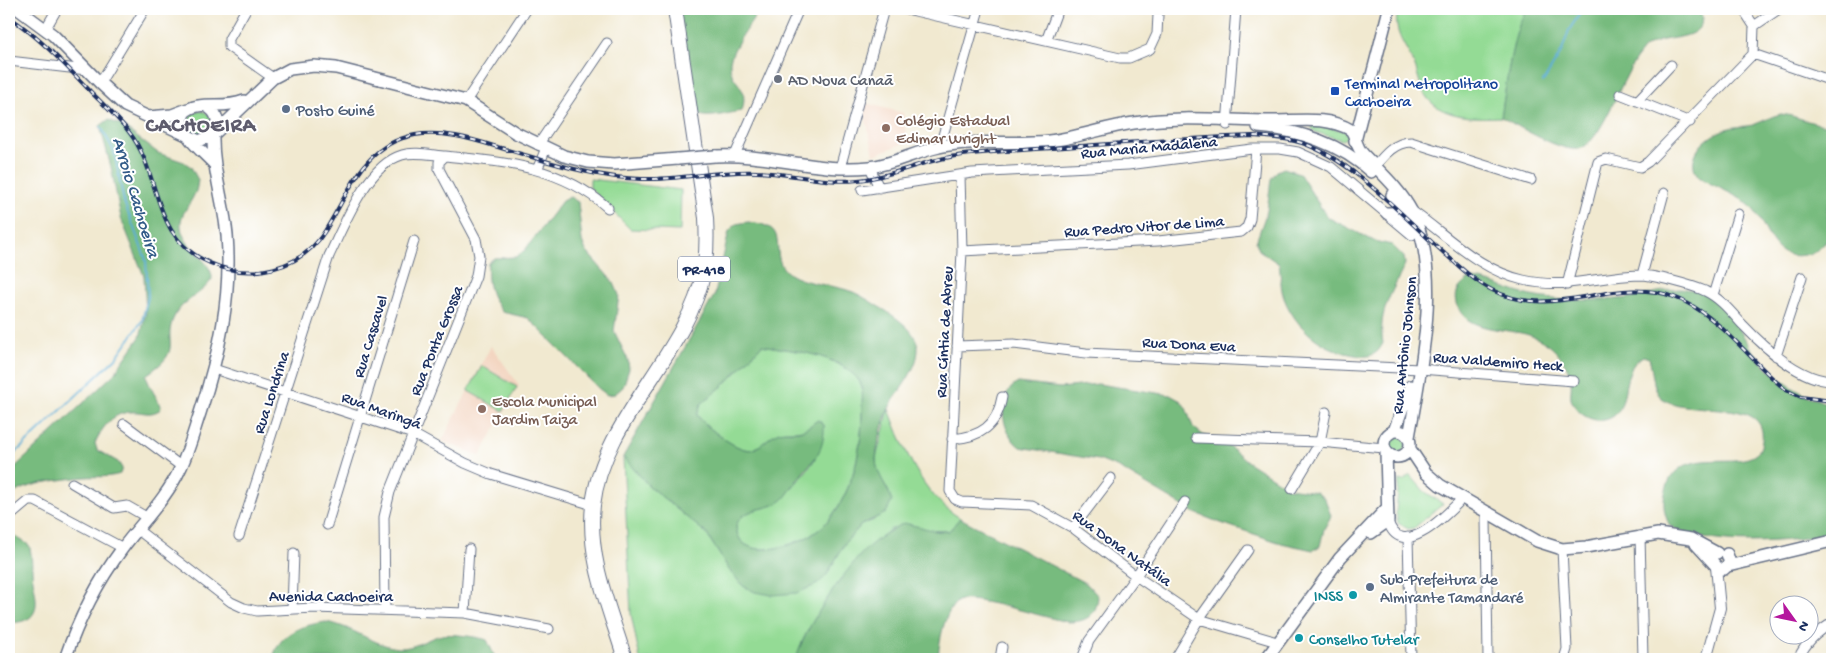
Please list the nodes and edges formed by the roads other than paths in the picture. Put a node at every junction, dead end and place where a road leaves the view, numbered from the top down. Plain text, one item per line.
1 (18, 9) edge
2 (57, 9) edge
3 (145, 9) edge
4 (246, 9) edge
5 (528, 9) edge
6 (675, 9) edge
7 (799, 9) edge
8 (884, 9) edge
9 (906, 9) edge
10 (979, 9) edge
11 (1058, 9) edge
12 (1236, 9) edge
13 (1389, 9) edge
14 (1743, 9) edge
15 (1779, 9) edge
16 (1158, 16) dead end
17 (973, 26) junction
18 (1754, 26) junction
19 (46, 28) junction
20 (1046, 41) junction
21 (607, 43) dead end
22 (1754, 54) junction
23 (9, 61) edge
24 (1671, 65) dead end
25 (87, 70) junction
26 (273, 78) junction
27 (1832, 81) edge
28 (100, 83) junction
29 (1620, 94) dead end
30 (248, 99) junction
31 (466, 101) junction
32 (1637, 101) junction
33 (206, 106) junction
34 (188, 109) junction
35 (148, 117) junction
36 (1312, 119) junction
37 (1228, 122) junction
38 (1690, 122) junction
39 (1352, 134) junction
40 (213, 135) junction
41 (1308, 136) junction
42 (190, 138) junction
43 (940, 146) junction
44 (542, 147) junction
45 (1256, 149) junction
46 (1341, 150) junction
47 (735, 154) junction
48 (445, 156) junction
49 (215, 166) junction
50 (870, 167) junction
51 (840, 168) junction
52 (1373, 168) junction
53 (536, 170) junction
54 (960, 176) junction
55 (1530, 180) dead end
56 (879, 188) junction
57 (862, 190) dead end
58 (1664, 193) dead end
59 (1399, 207) junction
60 (608, 208) dead end
61 (1412, 211) junction
62 (1738, 214) dead end
63 (1390, 217) junction
64 (1434, 227) junction
65 (1414, 230) junction
66 (414, 241) dead end
67 (962, 251) junction
68 (1642, 275) junction
69 (1802, 277) dead end
70 (1567, 285) junction
71 (1713, 295) junction
72 (957, 346) junction
73 (1776, 356) junction
74 (214, 369) junction
75 (1417, 369) junction
76 (1574, 381) dead end
77 (1832, 381) edge
78 (286, 392) junction
79 (1002, 397) dead end
80 (1326, 412) dead end
81 (361, 415) junction
82 (124, 424) dead end
83 (1394, 431) junction
84 (413, 434) junction
85 (1409, 437) junction
86 (1196, 438) dead end
87 (952, 439) junction
88 (1320, 442) junction
89 (1385, 450) junction
90 (1404, 454) junction
91 (182, 467) junction
92 (1387, 476) junction
93 (1111, 478) dead end
94 (72, 483) dead end
95 (1292, 489) dead end
96 (950, 491) joint
97 (1185, 502) dead end
98 (1458, 503) junction
99 (593, 505) junction
100 (1387, 508) junction
101 (1490, 516) junction
102 (9, 517) edge
103 (148, 518) junction
104 (1388, 521) junction
105 (327, 526) dead end
106 (1073, 528) junction
107 (138, 530) junction
108 (239, 536) dead end
109 (1640, 536) junction
110 (1408, 537) junction
111 (1692, 539) junction
112 (1832, 541) edge
113 (1355, 544) junction
114 (123, 548) junction
115 (1562, 548) junction
116 (469, 549) dead end
117 (1248, 550) dead end
118 (294, 553) dead end
119 (1722, 553) junction
120 (1762, 558) junction
121 (1721, 566) junction
122 (1136, 576) junction
123 (292, 608) junction
124 (385, 609) junction
125 (465, 613) junction
126 (1199, 619) junction
127 (1832, 623) edge
128 (549, 629) dead end
129 (1277, 642) junction
130 (1002, 647) dead end
131 (65, 659) edge
132 (625, 659) edge
133 (1000, 659) edge
134 (1082, 659) edge
135 (1175, 659) edge
136 (1266, 659) edge
137 (1411, 659) edge
138 (1488, 659) edge
139 (1564, 659) edge
140 (1643, 659) edge
141 (1706, 659) edge
142 (1798, 659) edge

1 - 19 main road
2 - 19 street
3 - 28 street
4 - 26 street
5 - 31 street
6 - 99 highway, PR-418
7 - 47 street
8 - 51 street
9 - 17 street
10 - 17 street
11 - 20 street
12 - 37 street
13 - 39 main road
14 - 18 street
15 - 18 street
16 - 20 street
17 - 20 street
17 - 43 street
18 - 22 street
19 - 25 main road
21 - 44 street
22 - 27 street
22 - 38 street
23 - 25 street
24 - 32 street
25 - 28 main road
26 - 30 main road
26 - 31 main road
28 - 35 main road
29 - 32 street
30 - 33 main road
30 - 40 main road
31 - 44 main road
32 - 38 street
33 - 34 main road
33 - 40 main road
34 - 35 main road
34 - 42 main road
35 - 42 main road
36 - 37 main road
36 - 39 main road
36 - 41 main road
37 - 41 main road
37 - 43 main road
38 - 70 street
39 - 46 main road
39 - 52 main road
40 - 42 main road
40 - 49 main road
41 - 46 main road
42 - 49 main road
43 - 50 main road
44 - 47 main road, bridge
44 - 53 street
45 - 54 street, Rua Maria Madalena
45 - 63 street, Rua Maria Madalena
45 - 67 street, Rua Pedro Vitor de Lima
46 - 52 main road
47 - 51 main road
48 - 53 street, Rua Londrina
48 - 78 street, Rua Londrina
48 - 84 street, Rua Ponta Grossa
49 - 74 main road
50 - 51 main road
50 - 56 street
52 - 55 street
52 - 59 main road
52 - 61 main road
53 - 60 street, Rua Londrina
54 - 56 street, Rua Maria Madalena
54 - 67 street, Rua Cíntia de Abreu
56 - 57 street, Rua Maria Madalena
58 - 68 street
59 - 63 main road
59 - 65 main road
61 - 64 street
61 - 65 main road
62 - 71 street
63 - 65 street, Rua Maria Madalena
64 - 65 street
64 - 70 street
65 - 75 main road, Rua Antônio Johnson
66 - 81 street, Rua Cascavel
67 - 72 street, Rua Cíntia de Abreu
68 - 70 street
68 - 71 street
69 - 73 street
71 - 73 street
72 - 75 street, Rua Dona Eva
72 - 87 street, Rua Cíntia de Abreu
73 - 77 street
74 - 78 street, Rua Maringá
74 - 91 main road
75 - 76 street, Rua Valdemiro Heck
75 - 83 main road, Rua Antônio Johnson
75 - 85 main road, Rua Antônio Johnson
78 - 81 street, Rua Maringá
78 - 108 street, Rua Londrina
79 - 87 street
80 - 88 street
81 - 84 street, Rua Maringá
81 - 105 street, Rua Cascavel
82 - 91 street
83 - 85 main road
83 - 89 main road
84 - 99 street, Rua Maringá
84 - 124 street, Rua Ponta Grossa
85 - 90 main road
86 - 88 street
87 - 96 street, Rua Cíntia de Abreu
88 - 89 street
88 - 95 street
89 - 90 main road
89 - 92 main road
90 - 92 main road
90 - 98 main road
90 - 101 main road
91 - 103 main road
92 - 100 main road
93 - 106 street
94 - 103 street
96 - 106 street, Rua Dona Natália
97 - 122 street
98 - 101 main road
98 - 110 street
99 - 132 highway, PR-418
100 - 104 main road
100 - 113 main road
101 - 115 main road
101 - 138 street
102 - 114 street
103 - 107 main road
104 - 110 street
104 - 113 main road
106 - 122 street, Rua Dona Natália
107 - 114 main road
107 - 123 street, Avenida Cachoeira
109 - 111 main road
109 - 115 main road
109 - 140 street
110 - 137 street
111 - 119 main road
111 - 121 main road
112 - 120 main road
113 - 129 main road
114 - 131 main road
115 - 139 street
116 - 125 street
117 - 126 street
118 - 123 street
119 - 120 main road
119 - 121 main road
120 - 121 main road
121 - 141 street
122 - 126 street, Rua Dona Natália
122 - 134 street
123 - 124 street, Avenida Cachoeira
124 - 125 street, Avenida Cachoeira
125 - 128 street, Avenida Cachoeira
126 - 129 street, Rua Dona Natália
126 - 135 street
127 - 142 street
129 - 136 main road
130 - 133 street

